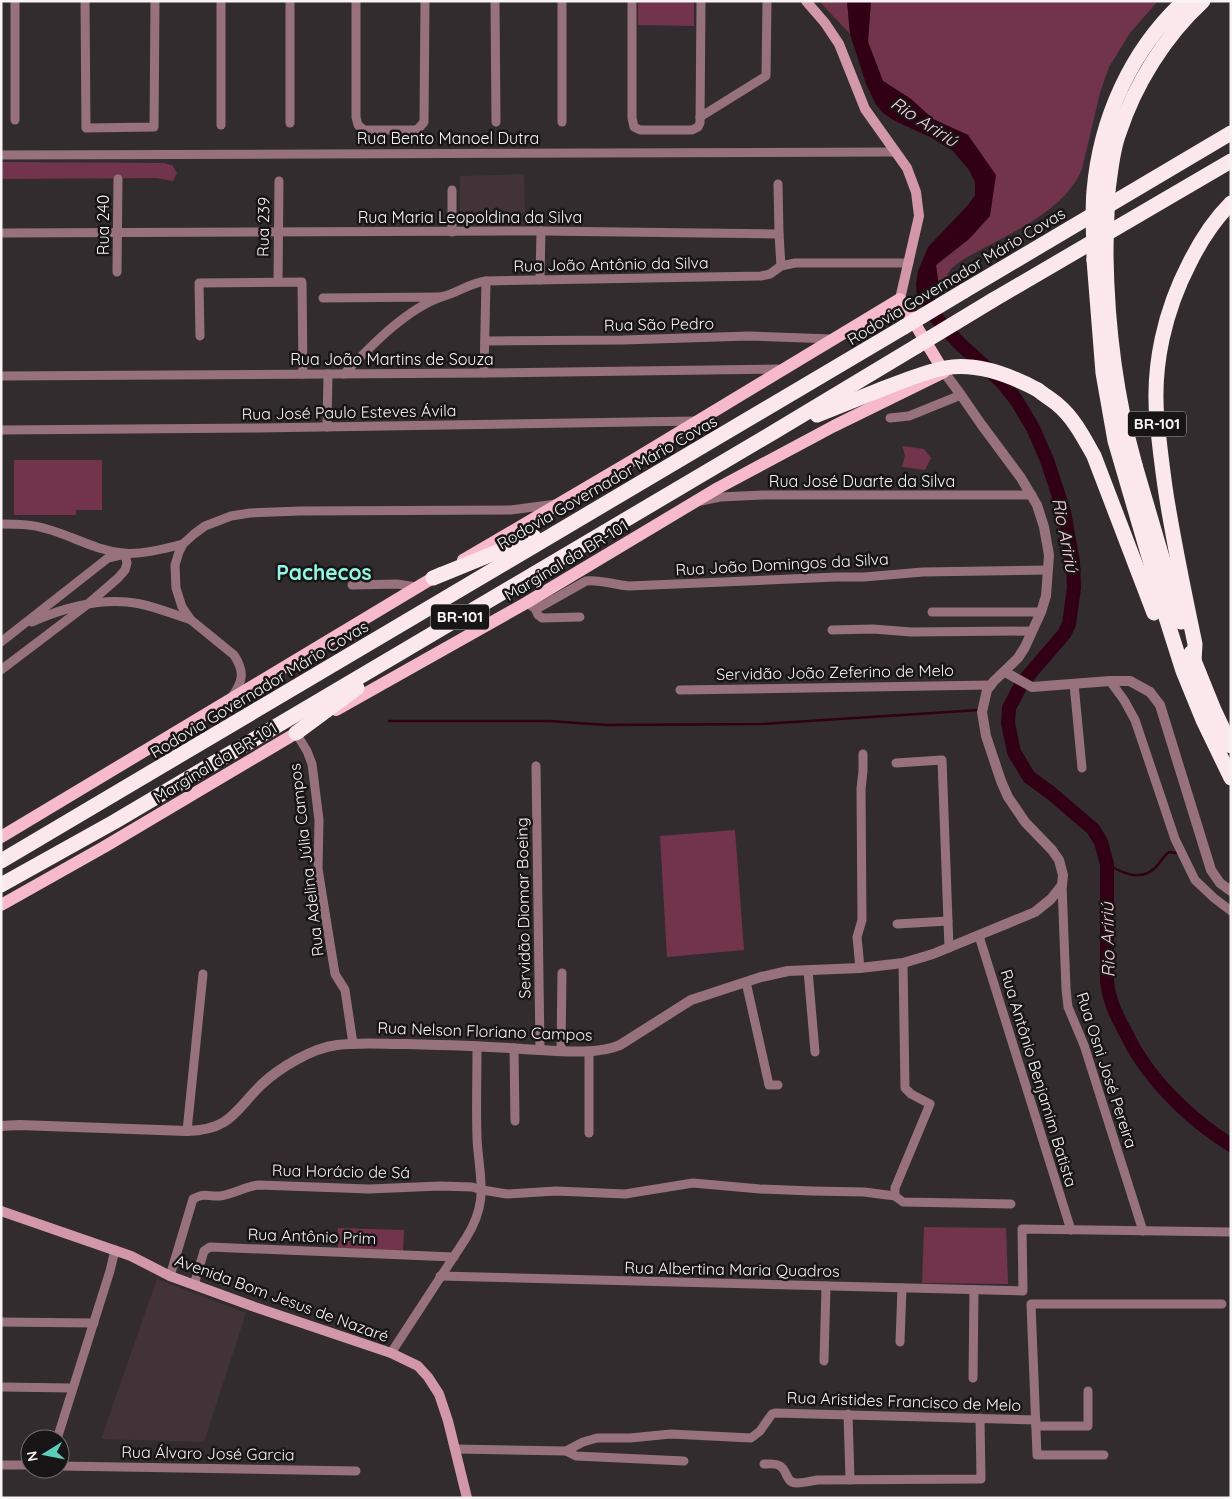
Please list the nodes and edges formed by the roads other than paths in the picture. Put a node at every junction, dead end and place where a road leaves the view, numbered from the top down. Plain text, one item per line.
1 (15, 1) edge
2 (85, 1) edge
3 (155, 1) edge
4 (221, 1) edge
5 (290, 1) edge
6 (356, 1) edge
7 (425, 1) edge
8 (496, 1) edge
9 (562, 1) edge
10 (632, 1) edge
11 (700, 1) edge
12 (767, 1) edge
13 (806, 1) edge
14 (1184, 1) edge
15 (1203, 1) edge
16 (700, 117) junction
17 (15, 120) dead end
18 (496, 122) dead end
19 (562, 122) dead end
20 (290, 123) dead end
21 (221, 125) dead end
22 (1231, 133) edge
23 (895, 152) junction
24 (1, 155) edge
25 (1231, 161) edge
26 (118, 179) dead end
27 (279, 181) dead end
28 (778, 184) dead end
29 (452, 190) dead end
30 (1231, 203) edge
31 (541, 231) junction
32 (278, 232) junction
33 (452, 232) junction
34 (118, 233) junction
35 (1, 234) edge
36 (779, 234) junction
37 (908, 263) junction
38 (781, 266) junction
39 (117, 272) dead end
40 (278, 278) junction
41 (540, 280) junction
42 (486, 281) junction
43 (442, 297) junction
44 (323, 298) dead end
45 (900, 299) junction
46 (200, 336) dead end
47 (834, 339) junction
48 (485, 341) junction
49 (784, 369) junction
50 (944, 372) junction
51 (484, 373) junction
52 (303, 374) junction
53 (328, 374) junction
54 (344, 374) junction
55 (1, 376) edge
56 (962, 395) junction
57 (890, 418) dead end
58 (697, 421) junction
59 (327, 427) junction
60 (1, 430) edge
61 (774, 432) junction
62 (1128, 466) junction
63 (1032, 495) junction
64 (694, 502) junction
65 (561, 503) junction
66 (579, 519) junction
67 (1, 524) edge
68 (183, 544) junction
69 (166, 549) junction
70 (125, 554) junction
71 (175, 565) junction
72 (1048, 570) junction
73 (433, 578) junction
74 (352, 585) dead end
75 (416, 588) junction
76 (65, 592) junction
77 (179, 599) junction
78 (88, 604) junction
79 (531, 605) junction
80 (72, 608) junction
81 (932, 612) dead end
82 (1041, 612) junction
83 (170, 613) junction
84 (580, 617) dead end
85 (191, 620) junction
86 (21, 626) junction
87 (832, 630) dead end
88 (1032, 631) junction
89 (1, 636) edge
90 (426, 638) junction
91 (1, 642) edge
92 (1194, 661) junction
93 (1, 670) edge
94 (1009, 675) junction
95 (1110, 681) junction
96 (1074, 684) junction
97 (991, 685) junction
98 (680, 690) dead end
99 (228, 701) junction
100 (296, 733) junction
101 (1214, 744) junction
102 (1231, 746) edge
103 (863, 754) dead end
104 (896, 763) dead end
105 (536, 766) dead end
106 (1082, 768) dead end
107 (1231, 778) edge
108 (1, 837) edge
109 (1, 861) edge
110 (1062, 885) junction
111 (1, 886) edge
112 (1231, 891) edge
113 (1, 905) edge
114 (1231, 911) edge
115 (948, 921) junction
116 (897, 924) dead end
117 (979, 936) junction
118 (949, 948) junction
119 (902, 963) junction
120 (860, 968) junction
121 (808, 970) junction
122 (562, 973) dead end
123 (203, 974) dead end
124 (746, 982) junction
125 (353, 1044) junction
126 (477, 1046) junction
127 (514, 1048) junction
128 (540, 1050) junction
129 (561, 1050) junction
130 (589, 1051) junction
131 (815, 1052) dead end
132 (778, 1085) dead end
133 (515, 1121) dead end
134 (1, 1126) edge
135 (187, 1131) junction
136 (589, 1133) dead end
137 (482, 1190) junction
138 (895, 1196) junction
139 (1012, 1204) dead end
140 (1, 1211) edge
141 (1071, 1230) junction
142 (1143, 1231) junction
143 (1231, 1232) edge
144 (115, 1250) junction
145 (454, 1257) junction
146 (170, 1276) junction
147 (440, 1276) junction
148 (194, 1285) junction
149 (826, 1286) junction
150 (902, 1288) junction
151 (974, 1290) junction
152 (1222, 1304) dead end
153 (1, 1322) edge
154 (94, 1323) junction
155 (900, 1342) dead end
156 (391, 1353) junction
157 (824, 1361) dead end
158 (973, 1378) dead end
159 (1, 1387) edge
160 (72, 1388) junction
161 (1088, 1391) dead end
162 (848, 1414) junction
163 (980, 1418) junction
164 (1036, 1423) junction
165 (60, 1429) edge
166 (455, 1449) junction
167 (566, 1451) junction
168 (1104, 1455) dead end
169 (684, 1461) dead end
170 (4, 1464) dead end
171 (764, 1464) dead end
172 (20, 1465) edge
173 (70, 1466) edge
174 (356, 1471) dead end
175 (850, 1480) junction
176 (467, 1498) edge

1 - 17 street
2 - 3 street
4 - 21 street
5 - 20 street
6 - 7 street
8 - 18 street
9 - 19 street
10 - 16 street
11 - 16 street
12 - 16 street
13 - 23 main road
14 - 62 highway, BR-101, bridge
15 - 62 highway, BR-101, bridge
22 - 66 highway, Rodovia Governador Mário Covas / BR-101, bridge
23 - 24 street, Rua Bento Manoel Dutra
23 - 37 main road
25 - 61 highway, BR-101, bridge
26 - 34 street, Rua 240
27 - 32 street, Rua 239
28 - 36 street
29 - 33 street
30 - 92 highway, BR-101
31 - 33 street, Rua Maria Leopoldina da Silva
31 - 36 street, Rua Maria Leopoldina da Silva
31 - 41 street
32 - 33 street, Rua Maria Leopoldina da Silva
32 - 34 street, Rua Maria Leopoldina da Silva
32 - 40 street, Rua 239
34 - 35 street, Rua Maria Leopoldina da Silva
34 - 39 street, Rua 240
36 - 38 street
37 - 38 street
37 - 45 main road
38 - 41 street, Rua João Antônio da Silva
40 - 46 street
40 - 52 street
41 - 42 street, Rua João Antônio da Silva
42 - 43 street, Rua João Antônio da Silva
42 - 48 street
43 - 44 street
43 - 54 street, Rua João Antônio da Silva
45 - 47 main road
45 - 50 main road
47 - 48 street, Rua São Pedro
47 - 49 main road
48 - 51 street
49 - 51 street, Rua João Martins de Souza
49 - 58 main road
50 - 56 street
50 - 64 main road, Marginal da BR-101
51 - 54 street, Rua João Martins de Souza
52 - 53 street, Rua João Martins de Souza
52 - 55 street, Rua João Martins de Souza
53 - 54 street, Rua João Martins de Souza
53 - 59 street
56 - 57 street
56 - 63 street
58 - 59 street, Rua José Paulo Esteves Ávila
58 - 65 main road
59 - 60 street, Rua José Paulo Esteves Ávila
61 - 90 highway, BR-101
61 - 101 highway, BR-101, bridge
62 - 92 highway, BR-101
62 - 101 highway, BR-101
63 - 64 street, Rua José Duarte da Silva
63 - 72 street
64 - 79 main road, Marginal da BR-101
65 - 68 street
65 - 73 main road
66 - 73 highway
66 - 109 highway, Rodovia Governador Mário Covas / BR-101
67 - 70 street
68 - 69 street
68 - 71 street
69 - 70 street
69 - 71 street
70 - 76 street
70 - 78 street
71 - 77 street
72 - 79 street, Rua João Domingos da Silva
72 - 82 street
73 - 75 main road
74 - 75 street
75 - 99 main road
76 - 80 street
76 - 86 street
77 - 83 street
77 - 85 street
78 - 80 street
78 - 83 street
78 - 93 street
79 - 84 street
79 - 100 main road, Marginal da BR-101
80 - 86 street
81 - 82 street
82 - 88 street
83 - 85 street
85 - 99 street
86 - 89 street
86 - 91 street
87 - 88 street
88 - 94 street
90 - 100 highway
90 - 111 highway, BR-101
92 - 102 highway, BR-101
94 - 96 street
94 - 97 street
95 - 96 street
95 - 112 street
95 - 114 street
96 - 106 street
97 - 98 street, Servidão João Zeferino de Melo
97 - 110 street
99 - 108 main road
100 - 113 main road, Marginal da BR-101
100 - 125 street, Rua Adelina Júlia Campos
101 - 107 highway, BR-101
103 - 120 street
104 - 115 street
105 - 128 street, Servidão Diomar Boeing
110 - 117 street, Rua Nelson Floriano Campos
110 - 142 street, Rua Osni José Pereira
115 - 116 street
115 - 118 street
117 - 118 street, Rua Nelson Floriano Campos
117 - 141 street, Rua Antônio Benjamim Batista
118 - 119 street, Rua Nelson Floriano Campos
119 - 120 street, Rua Nelson Floriano Campos
119 - 138 street
120 - 121 street, Rua Nelson Floriano Campos
121 - 124 street, Rua Nelson Floriano Campos
121 - 131 street
122 - 129 street
123 - 135 street
124 - 130 street, Rua Nelson Floriano Campos
124 - 132 street
125 - 126 street, Rua Nelson Floriano Campos
125 - 135 street, Rua Nelson Floriano Campos
126 - 127 street, Rua Nelson Floriano Campos
126 - 137 street
127 - 128 street, Rua Nelson Floriano Campos
127 - 133 street
128 - 129 street, Rua Nelson Floriano Campos
129 - 130 street, Rua Nelson Floriano Campos
130 - 136 street
134 - 135 street, Rua Nelson Floriano Campos
137 - 138 street, Rua Horácio de Sá
137 - 145 street
137 - 146 street, Rua Horácio de Sá
138 - 139 street, Rua Horácio de Sá
140 - 144 main road, Avenida Bom Jesus de Nazaré
141 - 142 street
141 - 151 street, Rua Albertina Maria Quadros
142 - 143 street
144 - 146 main road, Avenida Bom Jesus de Nazaré
144 - 154 street
145 - 147 street
145 - 148 street, Rua Antônio Prim
146 - 148 main road, Avenida Bom Jesus de Nazaré
147 - 149 street, Rua Albertina Maria Quadros
147 - 156 street
148 - 156 main road, Avenida Bom Jesus de Nazaré
149 - 150 street, Rua Albertina Maria Quadros
149 - 157 street
150 - 151 street, Rua Albertina Maria Quadros
150 - 155 street
151 - 158 street
152 - 164 street
153 - 154 street
154 - 160 street
156 - 166 main road, Avenida Bom Jesus de Nazaré
159 - 160 street
160 - 165 street
161 - 164 street, Rua Aristides Francisco de Melo
162 - 163 street, Rua Aristides Francisco de Melo
162 - 167 street, Rua Aristides Francisco de Melo
162 - 175 street
163 - 164 street, Rua Aristides Francisco de Melo
163 - 175 street
164 - 168 street
166 - 167 street, Rua Aristides Francisco de Melo
166 - 176 main road, Avenida Bom Jesus de Nazaré
167 - 169 street
170 - 172 street
171 - 175 street
173 - 174 street, Rua Álvaro José Garcia

